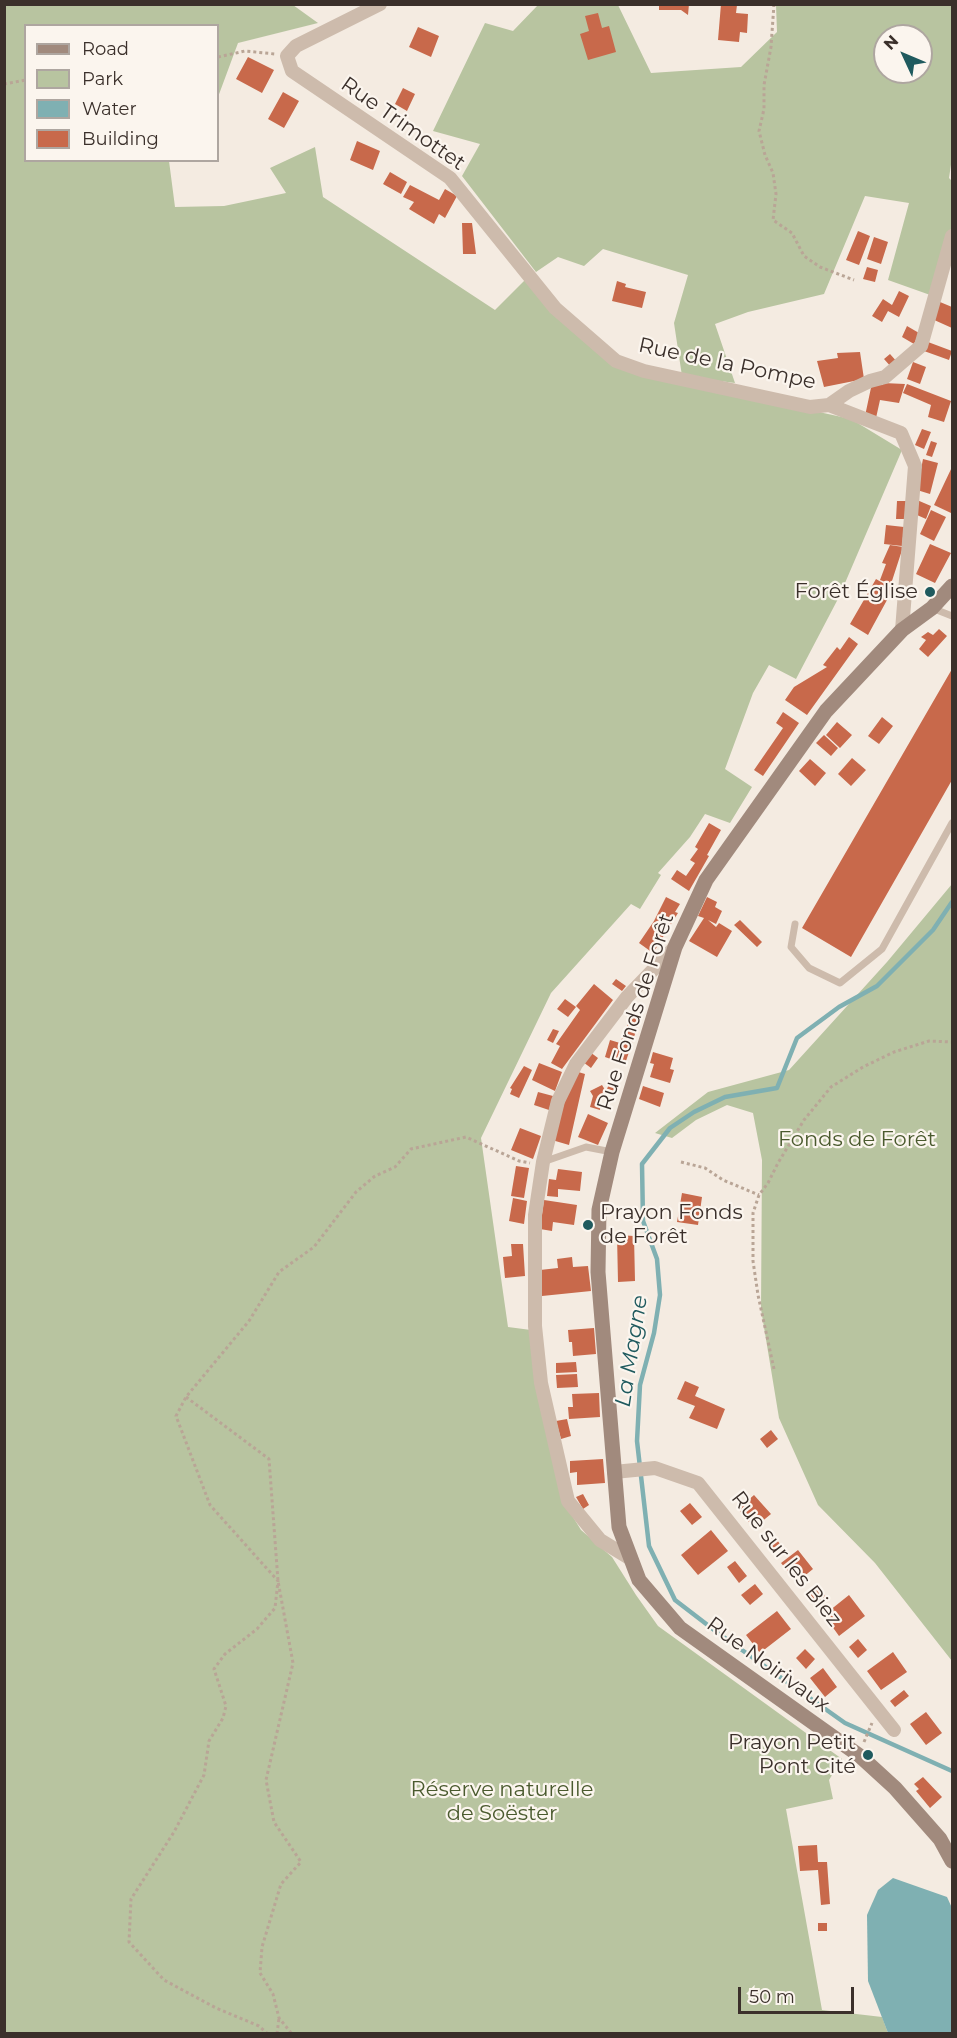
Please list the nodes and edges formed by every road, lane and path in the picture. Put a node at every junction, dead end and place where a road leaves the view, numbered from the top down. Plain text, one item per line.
1 (380, 4) edge
2 (774, 4) edge
3 (287, 56) junction
4 (219, 57) edge
5 (24, 80) edge
6 (4, 84) edge
7 (952, 236) edge
8 (854, 280) dead end
9 (616, 361) joint
10 (829, 405) junction
11 (952, 586) edge
12 (932, 608) junction
13 (952, 616) edge
14 (902, 630) junction
15 (952, 823) edge
16 (795, 924) dead end
17 (675, 947) junction
18 (952, 1042) edge
19 (612, 1152) junction
20 (543, 1162) junction
21 (681, 1162) dead end
22 (759, 1195) junction
23 (774, 1369) dead end
24 (186, 1397) junction
25 (614, 1472) junction
26 (631, 1559) junction
27 (278, 1581) junction
28 (869, 1727) dead end
29 (894, 1730) dead end
30 (862, 1748) dead end
31 (952, 1861) edge
32 (279, 2018) junction
33 (268, 2034) edge
34 (277, 2034) edge
35 (292, 2034) edge

1 - 3 street
2 - 8 path
3 - 4 path
3 - 9 street, Rue Trimottet
5 - 6 path
7 - 10 street, Rue de la Pompe
9 - 10 street, Rue de la Pompe
10 - 14 street, Rue de la Pompe
11 - 12 main road, Rue Fonds de Forêt
12 - 13 lane
12 - 14 main road, Rue Fonds de Forêt
14 - 17 main road, Rue Fonds de Forêt
15 - 16 lane
17 - 19 main road, Rue Fonds de Forêt
17 - 20 street
18 - 22 path
19 - 20 lane
19 - 25 main road, Rue Fonds de Forêt
20 - 24 path
20 - 26 street
21 - 22 path
22 - 23 path
24 - 27 path
24 - 27 path
25 - 26 main road, Rue Noirivaux
25 - 29 street, Rue sur les Biez
26 - 31 main road, Rue Noirivaux
27 - 32 path
27 - 33 path
28 - 30 path
32 - 34 path
32 - 35 path

